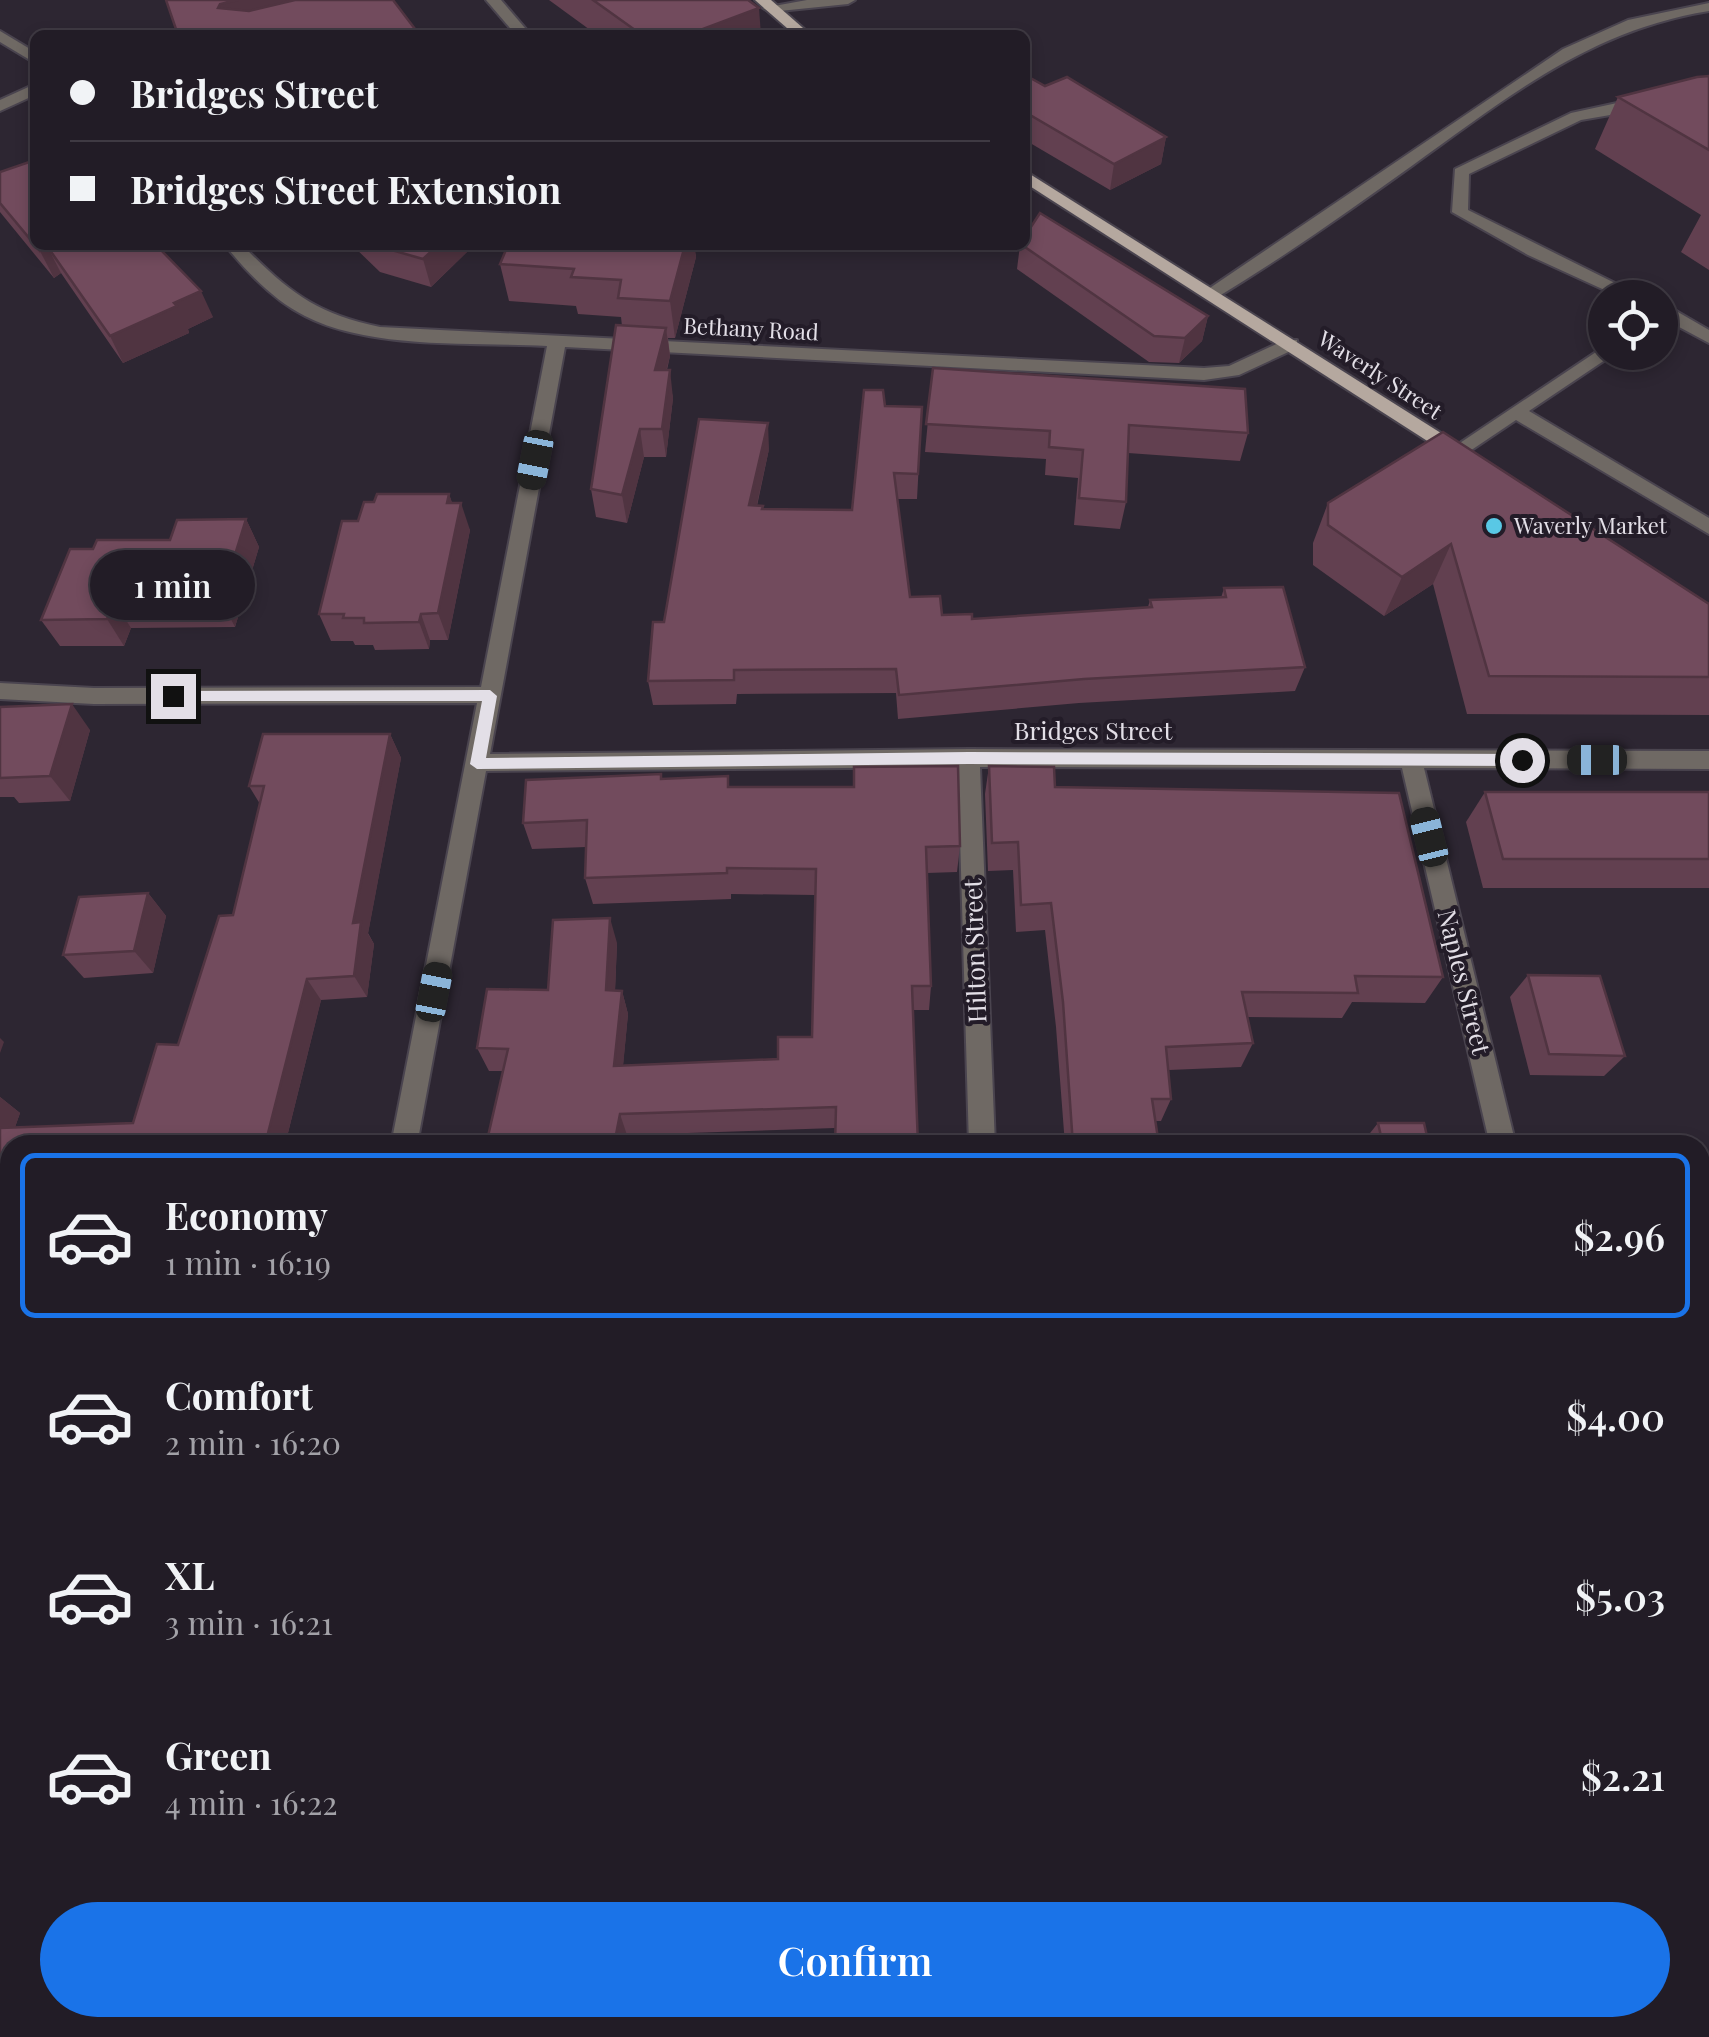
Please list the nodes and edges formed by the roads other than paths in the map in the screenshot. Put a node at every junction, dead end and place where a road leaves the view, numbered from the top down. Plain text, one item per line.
1 (492, 0) edge
2 (848, 0) edge
3 (766, 4) edge
4 (1709, 7) edge
5 (519, 30) edge
6 (798, 30) edge
7 (0, 35) edge
8 (30, 56) edge
9 (30, 92) edge
10 (1709, 93) edge
11 (0, 106) edge
12 (1030, 179) edge
13 (238, 250) edge
14 (1598, 280) edge
15 (1210, 294) junction
16 (1678, 321) edge
17 (1709, 338) edge
18 (558, 342) junction
19 (1290, 344) junction
20 (1588, 364) edge
21 (1517, 412) junction
22 (1466, 457) joint
23 (1709, 527) edge
24 (0, 691) edge
25 (490, 696) junction
26 (969, 758) junction
27 (1410, 760) junction
28 (1709, 760) edge
29 (477, 764) junction
30 (406, 1135) edge
31 (982, 1135) edge
32 (1501, 1135) edge

1 - 5 street
2 - 3 street
3 - 6 main road
4 - 15 street
7 - 8 street
9 - 11 street
10 - 14 street
12 - 15 main road, Waverly Street
13 - 18 street, Bethany Road
15 - 19 main road, Waverly Street
16 - 17 street
18 - 19 street, Bethany Road
18 - 25 street
19 - 22 main road, Waverly Street
20 - 21 street
21 - 22 street
21 - 23 street
24 - 25 street
25 - 29 street
26 - 27 street, Bridges Street
26 - 29 street, Bridges Street
26 - 31 street, Hilton Street
27 - 28 street, Bridges Street
27 - 32 street, Naples Street
29 - 30 street

